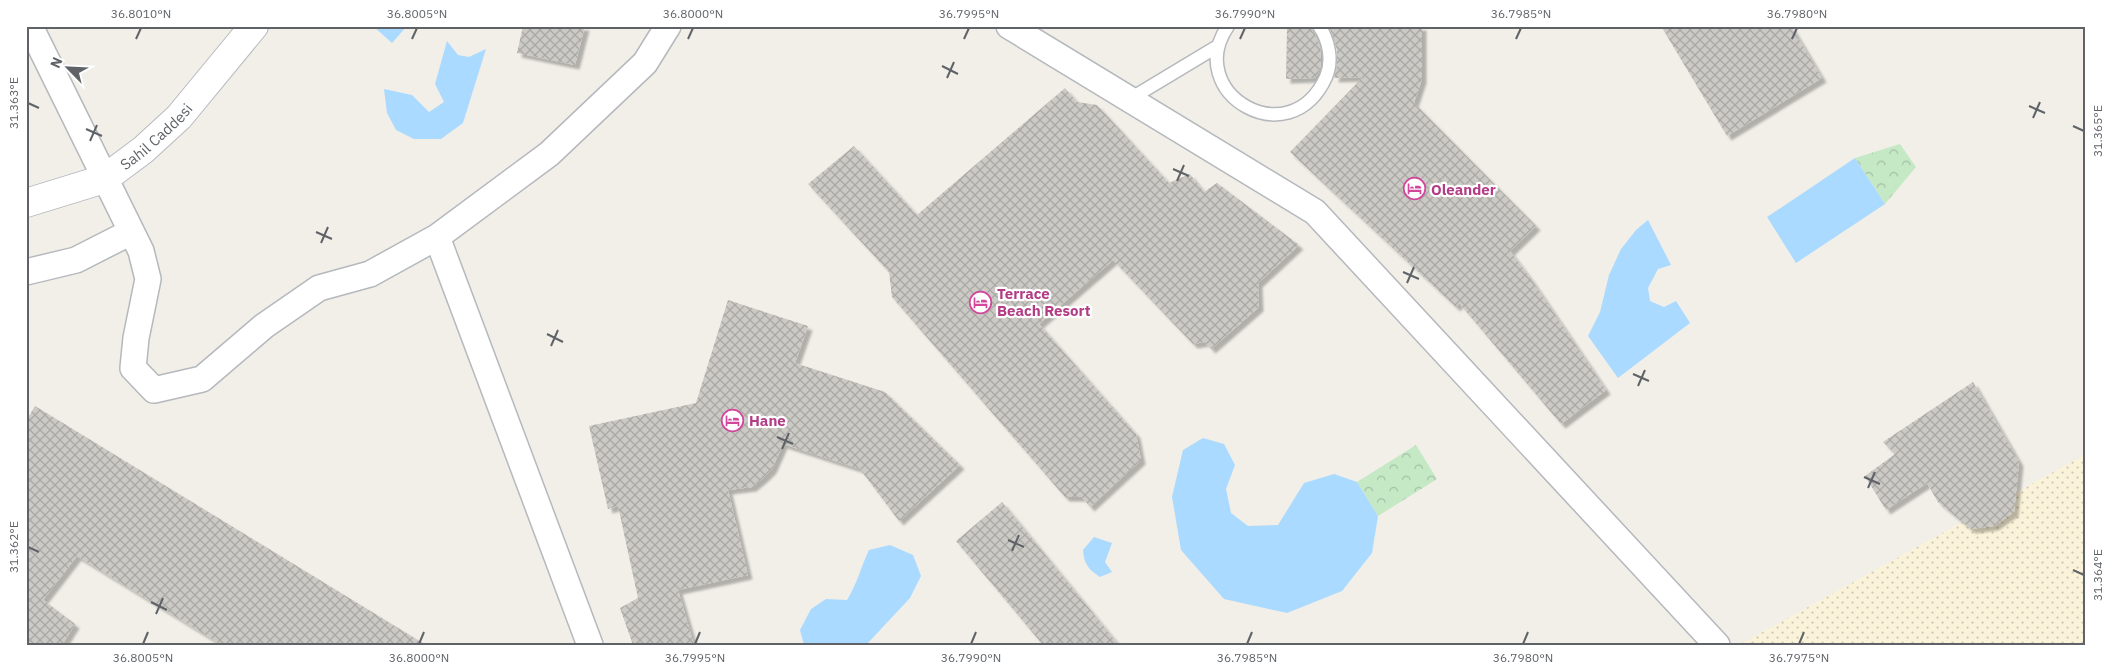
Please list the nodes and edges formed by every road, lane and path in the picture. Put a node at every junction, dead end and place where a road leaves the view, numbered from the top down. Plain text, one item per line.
1 (30, 26) edge
2 (254, 26) edge
3 (668, 26) edge
4 (1009, 26) edge
5 (1228, 26) edge
6 (1319, 26) edge
7 (1218, 46) junction
8 (1130, 99) junction
9 (104, 179) junction
10 (26, 203) edge
11 (131, 232) junction
12 (437, 237) junction
13 (26, 272) edge
14 (590, 645) edge
15 (1717, 645) edge

1 - 9 street
2 - 9 main road, Sahil Caddesi
3 - 12 street
4 - 8 street
5 - 7 lane
6 - 7 lane
7 - 8 lane
8 - 15 street
9 - 10 main road, Sahil Caddesi
9 - 11 street
11 - 12 street
11 - 13 street
12 - 14 street

